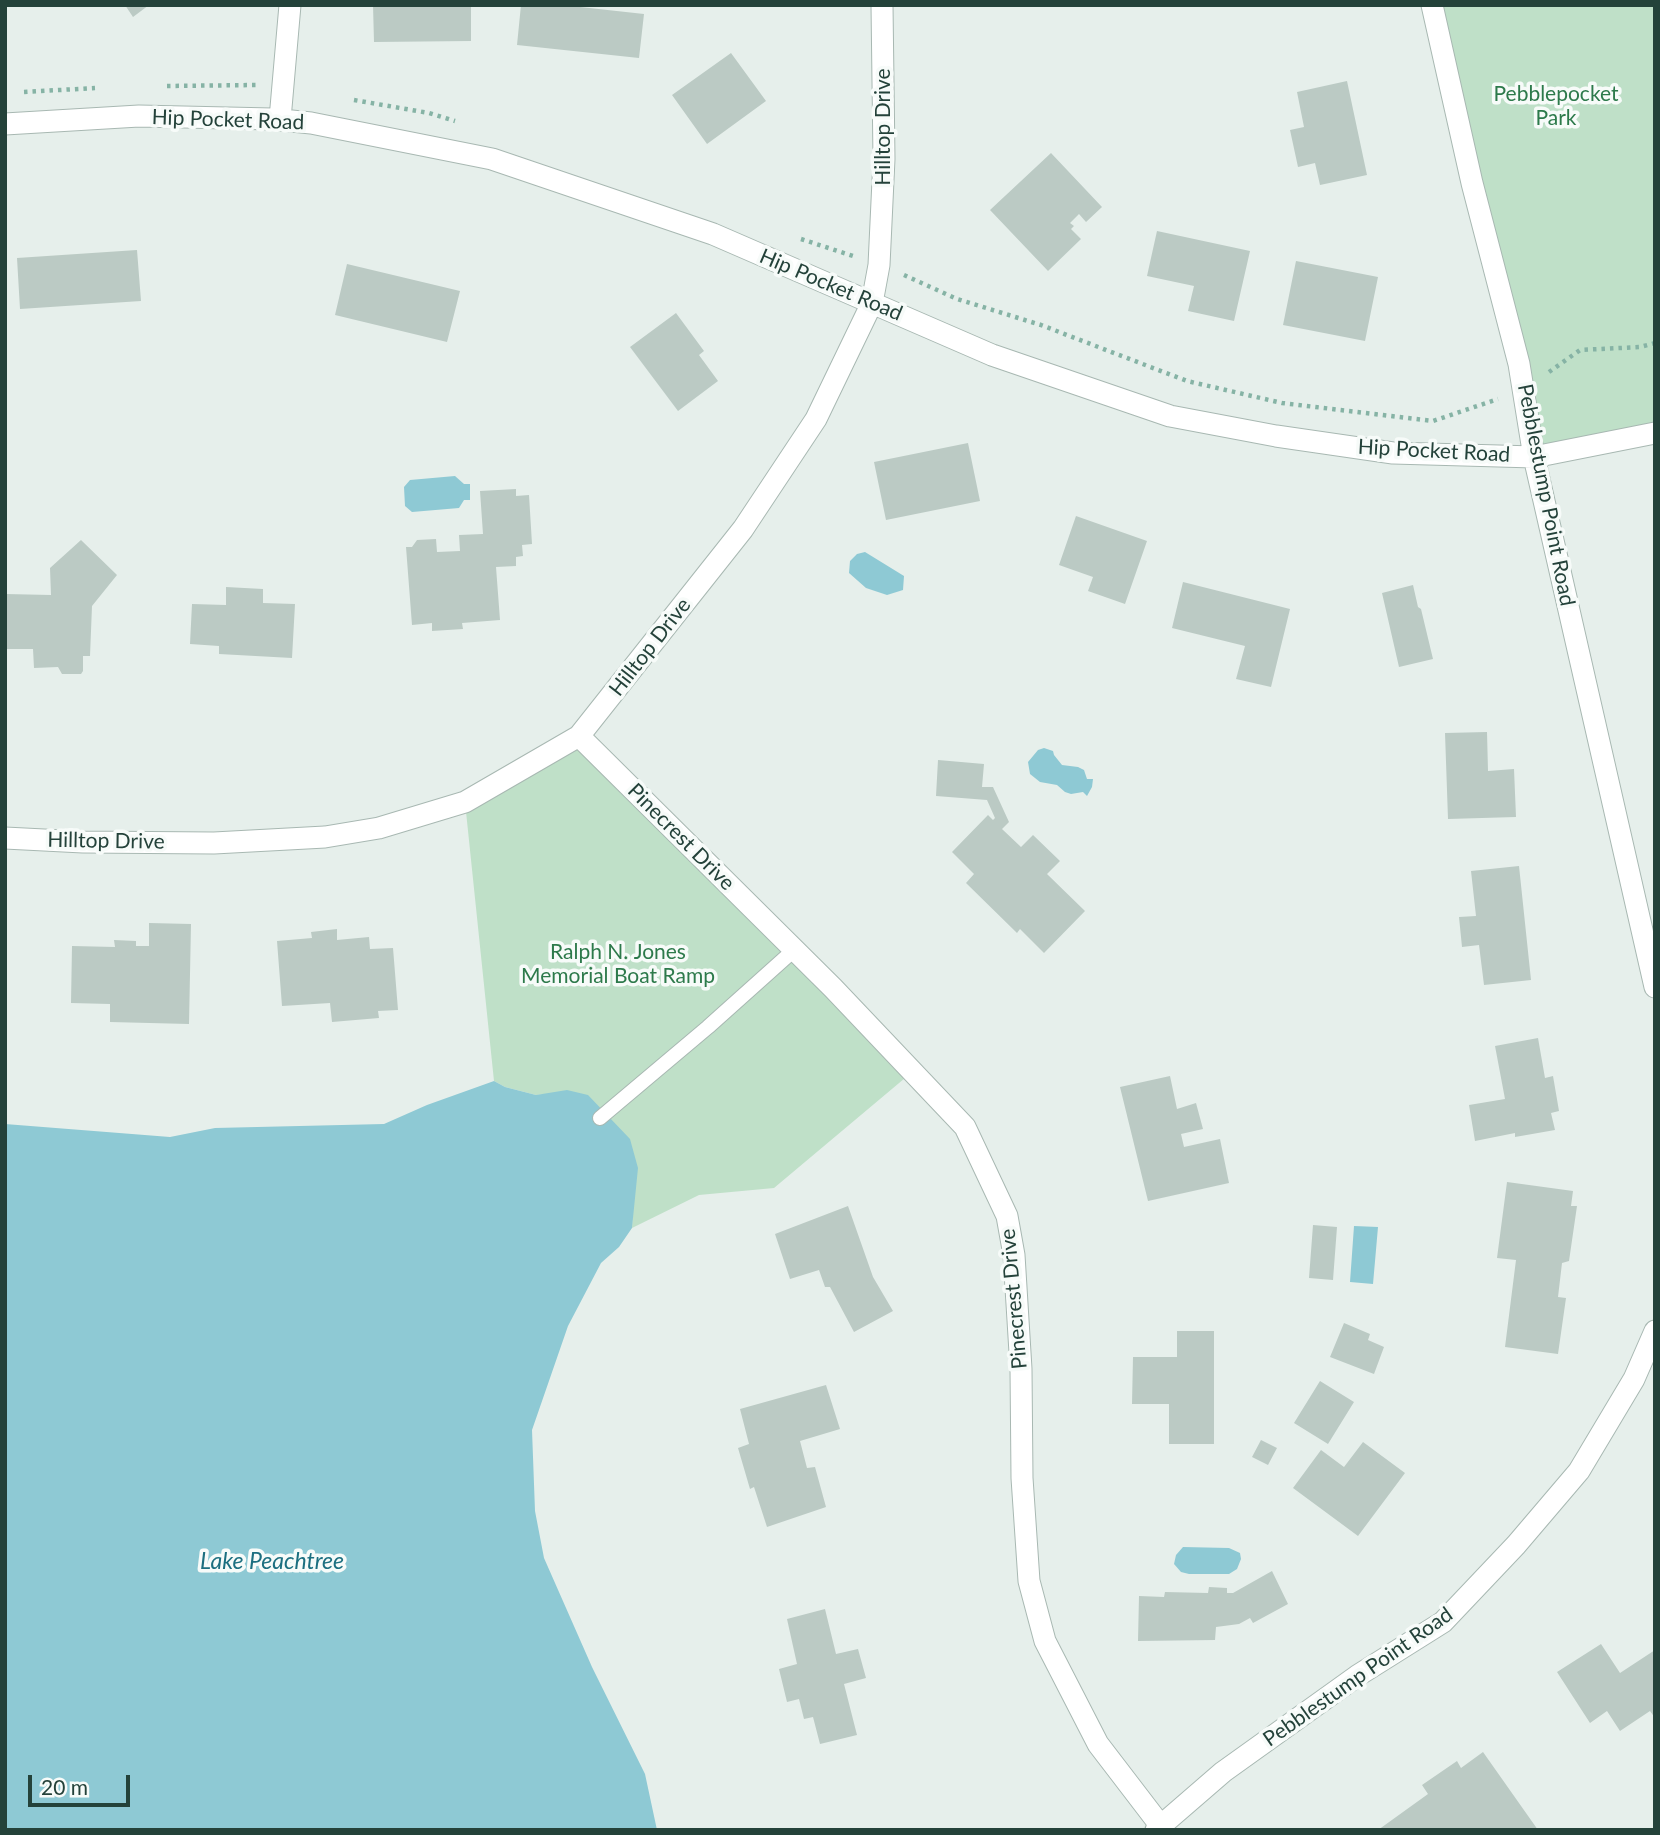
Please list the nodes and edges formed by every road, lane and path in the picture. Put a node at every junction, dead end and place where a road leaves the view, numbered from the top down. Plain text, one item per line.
1 (290, 5) edge
2 (883, 5) edge
3 (1432, 5) edge
4 (280, 120) junction
5 (5, 124) edge
6 (872, 303) junction
7 (1655, 343) edge
8 (1524, 389) junction
9 (1655, 433) edge
10 (1534, 457) junction
11 (579, 736) junction
12 (5, 838) edge
13 (794, 950) junction
14 (1655, 987) edge
15 (600, 1118) dead end
16 (1655, 1331) edge
17 (1158, 1828) edge

1 - 4 street
2 - 6 street, Hilltop Drive
3 - 8 street, Pebblestump Point Road
4 - 5 street, Hip Pocket Road
4 - 6 street, Hip Pocket Road
6 - 10 street, Hip Pocket Road
6 - 11 street, Hilltop Drive
7 - 8 path
8 - 10 street, Pebblestump Point Road
9 - 10 street, Hip Pocket Road
10 - 14 street, Pebblestump Point Road
11 - 12 street, Hilltop Drive
11 - 13 street, Pinecrest Drive
13 - 15 lane
13 - 17 street, Pinecrest Drive
16 - 17 street, Pebblestump Point Road

